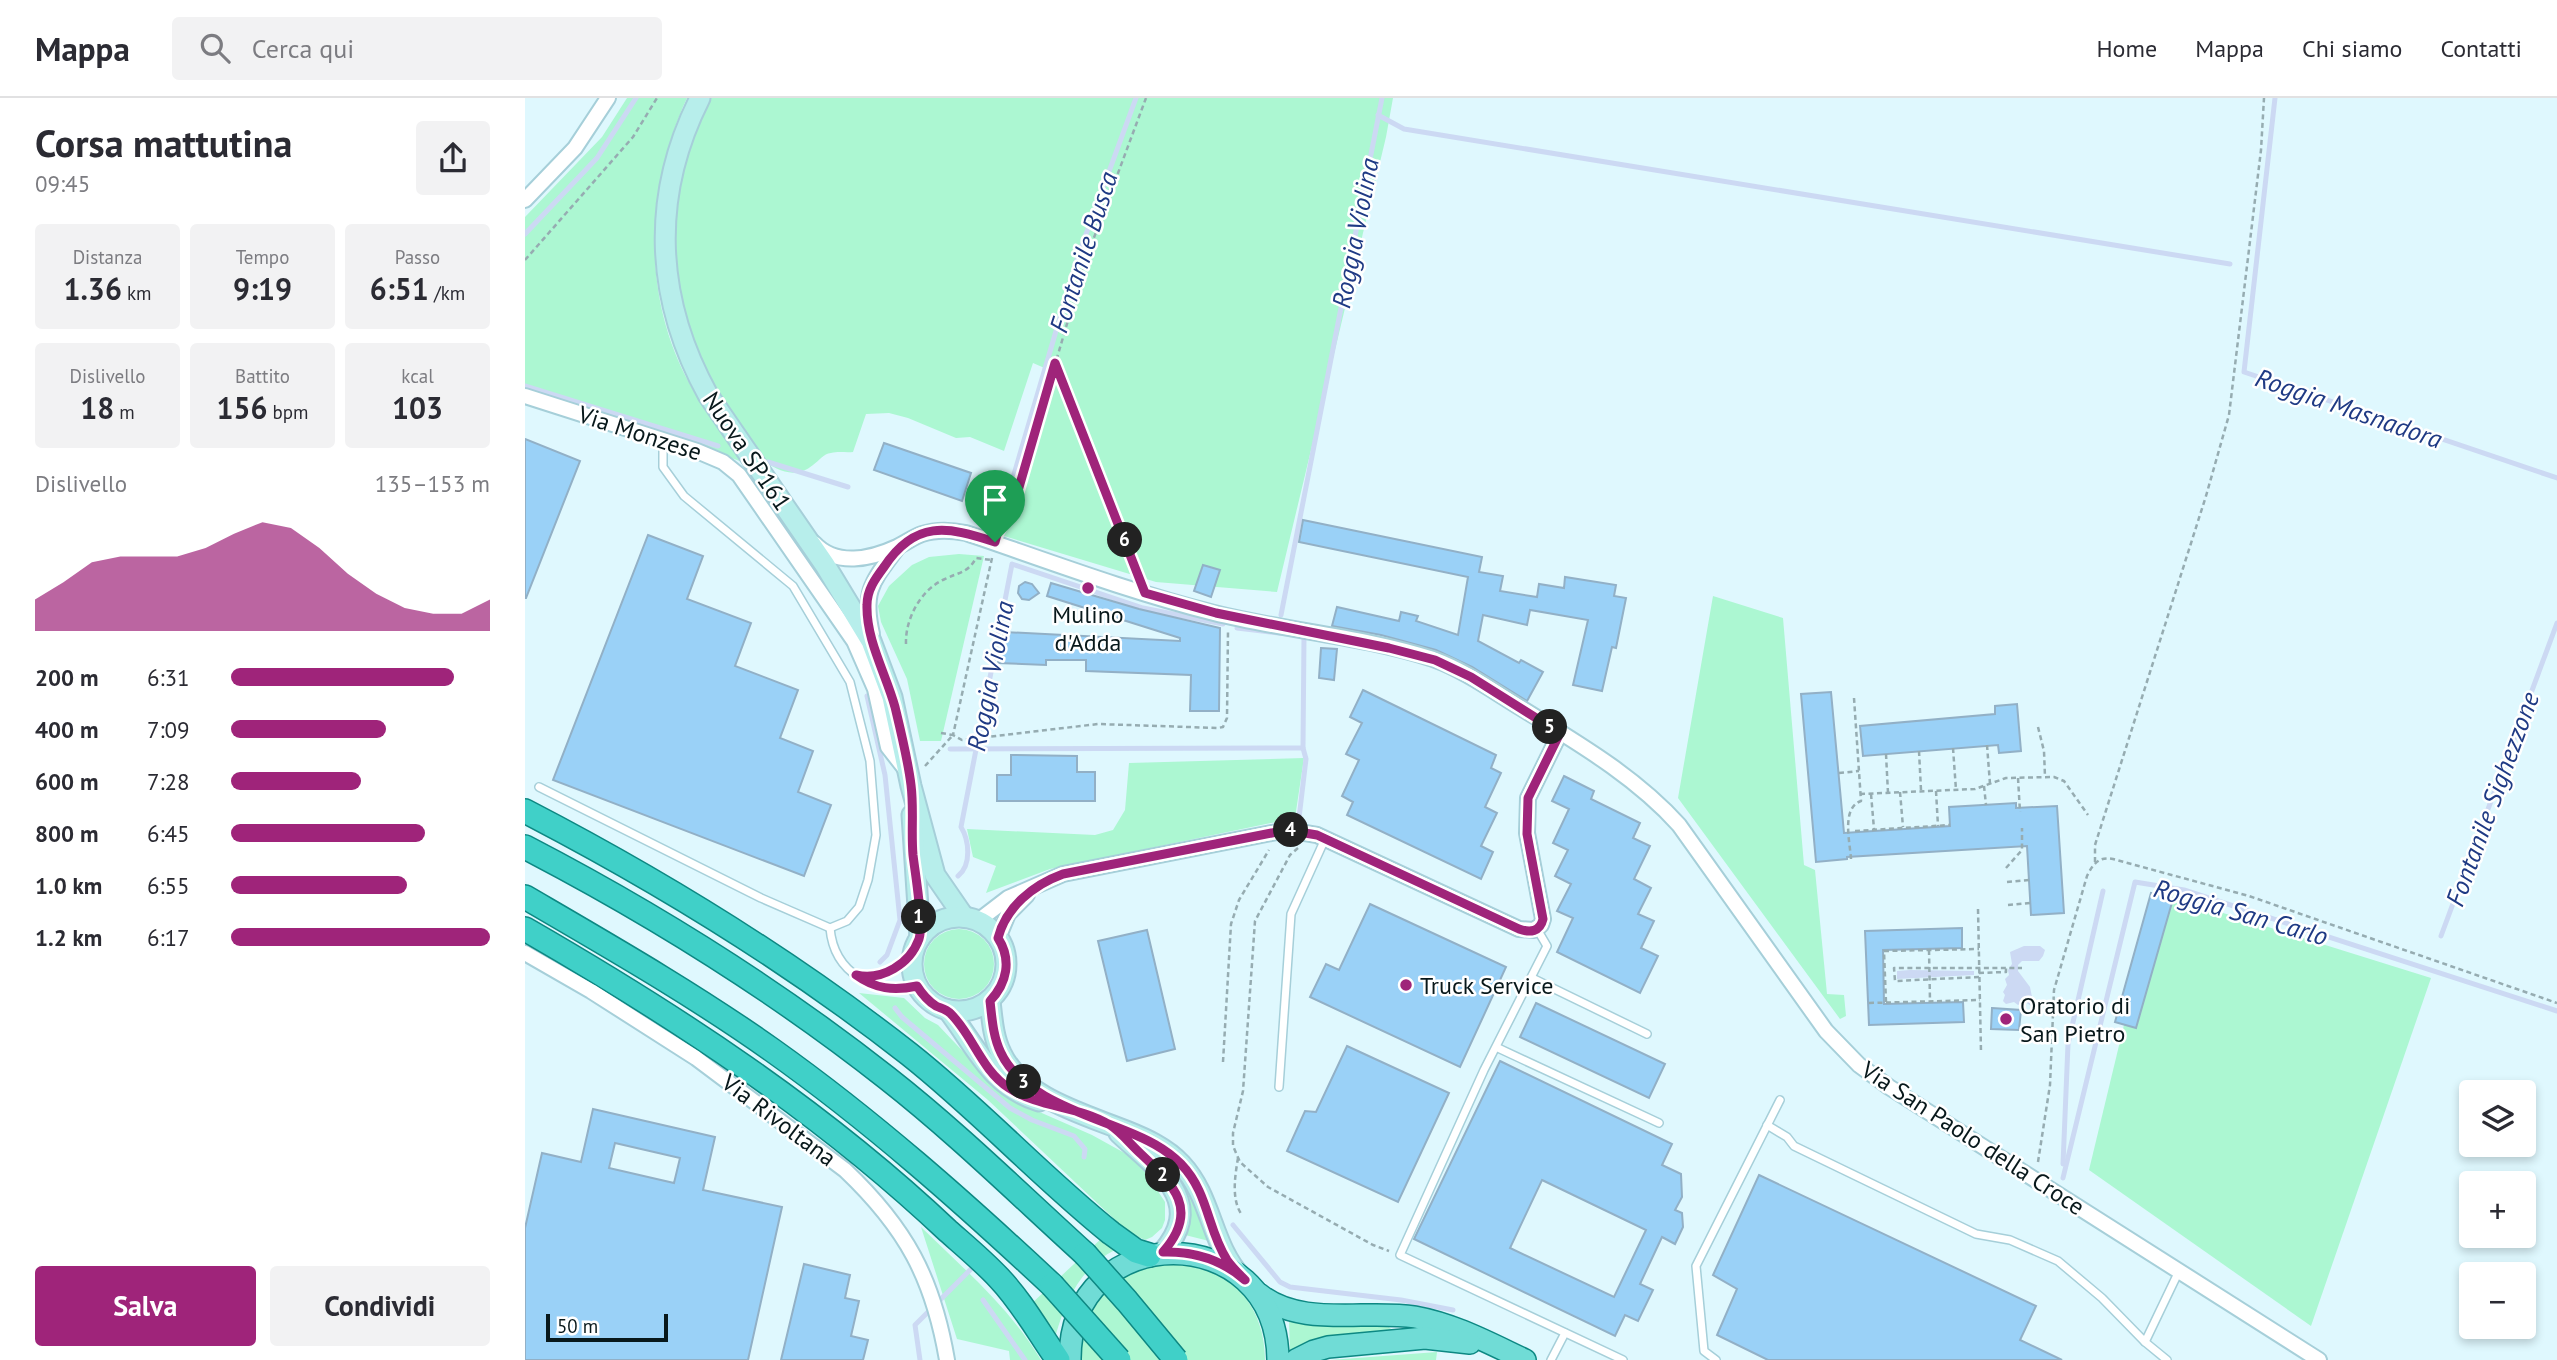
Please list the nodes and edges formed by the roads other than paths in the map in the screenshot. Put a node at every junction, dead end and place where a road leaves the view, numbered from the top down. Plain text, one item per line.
1 (608, 98) edge
2 (700, 98) edge
3 (525, 200) edge
4 (525, 396) edge
5 (663, 439) junction
6 (790, 515) junction
7 (898, 547) junction
8 (876, 652) junction
9 (1560, 733) junction
10 (910, 781) junction
11 (539, 787) dead end
12 (525, 811) edge
13 (1325, 839) junction
14 (525, 847) edge
15 (1051, 878) junction
16 (525, 897) edge
17 (971, 919) junction
18 (830, 928) junction
19 (525, 929) edge
20 (1537, 929) junction
21 (998, 938) junction
22 (916, 945) junction
23 (525, 953) edge
24 (856, 975) junction
25 (1532, 978) junction
26 (917, 986) junction
27 (990, 1001) junction
28 (948, 1010) junction
29 (1647, 1034) dead end
30 (1498, 1048) junction
31 (1279, 1087) dead end
32 (1780, 1100) dead end
33 (1064, 1106) junction
34 (1659, 1124) dead end
35 (1111, 1125) junction
36 (1766, 1125) junction
37 (1156, 1254) junction
38 (2179, 1271) junction
39 (1249, 1285) junction
40 (1565, 1333) junction
41 (2145, 1342) junction
42 (1515, 1357) edge
43 (947, 1360) edge
44 (1058, 1360) edge
45 (1070, 1360) edge
46 (1119, 1360) edge
47 (1176, 1360) edge
48 (1277, 1360) edge
49 (1296, 1360) edge
50 (1551, 1360) edge
51 (1623, 1360) edge
52 (1716, 1360) edge
53 (2167, 1360) edge
54 (2319, 1360) edge

1 - 3 street
2 - 6 main road, Nuova SP161
4 - 5 street, Via Monzese
5 - 10 street, Via Monzese
5 - 18 lane
6 - 7 street, Via San Paolo della Croce
6 - 8 main road, Nuova SP161
7 - 8 street
7 - 9 street, Via San Paolo della Croce
8 - 10 main road, Nuova SP161
9 - 20 street
9 - 38 street, Via San Paolo della Croce
10 - 17 main road, Nuova SP161
10 - 22 main road, Nuova SP161
11 - 18 lane
12 - 37 highway
13 - 15 street
13 - 20 street
13 - 31 lane
14 - 47 highway, bridge
15 - 17 street
15 - 21 street
16 - 46 highway, bridge
17 - 21 main road, Nuova SP161
17 - 22 main road
18 - 24 lane
19 - 44 highway
20 - 25 lane
21 - 27 main road
22 - 24 lane
22 - 26 main road, Nuova SP161
23 - 43 street, Via Rivoltana
24 - 26 lane
25 - 29 lane
25 - 30 lane
26 - 28 main road
27 - 28 main road
27 - 33 main road
28 - 33 main road
30 - 34 lane
30 - 40 lane
32 - 36 lane
33 - 35 main road
35 - 37 main road
35 - 39 main road
36 - 41 lane
36 - 52 lane
37 - 39 main road
37 - 45 main road
38 - 41 lane
38 - 54 street, Via San Paolo della Croce
39 - 42 main road
39 - 48 main road
40 - 50 lane
40 - 51 lane
41 - 53 lane
42 - 49 main road

